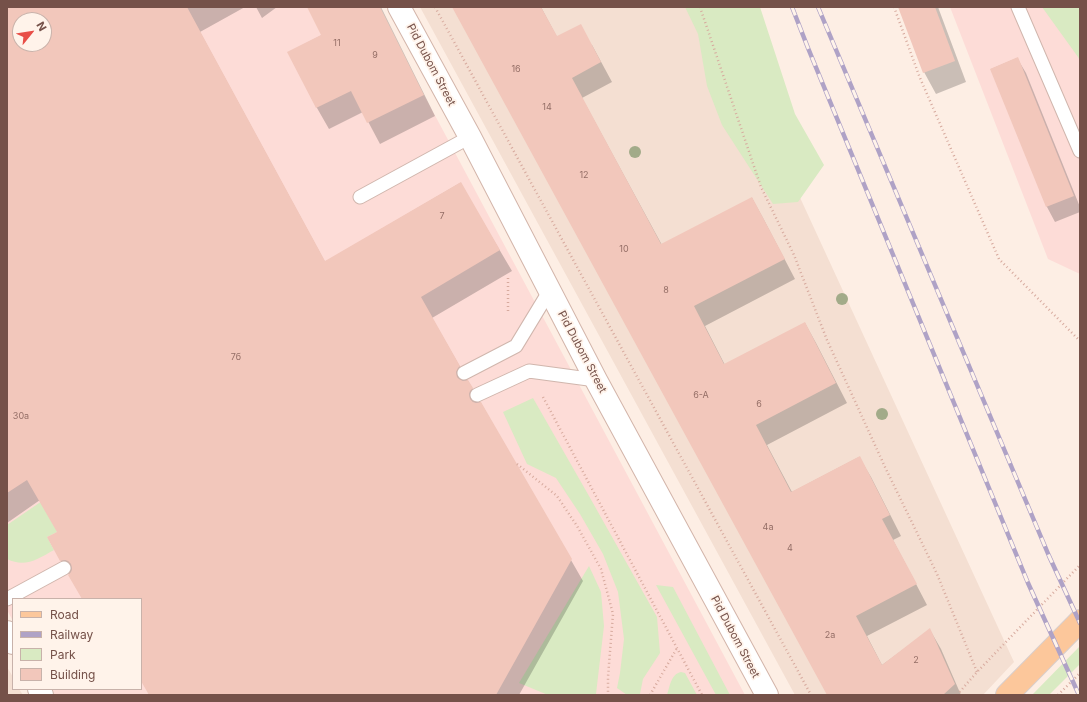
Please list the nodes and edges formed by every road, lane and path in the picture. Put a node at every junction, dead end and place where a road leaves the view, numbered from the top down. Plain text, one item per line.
1 (400, 7) edge
2 (435, 7) edge
3 (700, 7) edge
4 (894, 7) edge
5 (1018, 7) edge
6 (470, 137) junction
7 (1080, 151) edge
8 (360, 197) dead end
9 (550, 290) junction
10 (1080, 341) edge
11 (464, 373) dead end
12 (596, 380) junction
13 (477, 395) dead end
14 (517, 464) dead end
15 (1080, 565) edge
16 (64, 568) dead end
17 (7, 599) edge
18 (1080, 621) edge
19 (7, 632) edge
20 (12, 641) edge
21 (677, 648) dead end
22 (976, 672) junction
23 (1080, 673) edge
24 (608, 695) edge
25 (650, 695) edge
26 (767, 695) edge
27 (812, 695) edge
28 (957, 695) edge
29 (1007, 695) edge
30 (1058, 695) edge

1 - 6 street, Pid Dubom Street
2 - 27 path
3 - 22 path
4 - 10 path
5 - 7 lane
6 - 8 lane
6 - 9 street, Pid Dubom Street
9 - 11 lane
9 - 12 street, Pid Dubom Street
12 - 13 lane
12 - 26 street, Pid Dubom Street
14 - 24 path
15 - 22 path
16 - 17 lane
18 - 29 main road
19 - 20 street
21 - 25 path
22 - 28 path
23 - 30 path

